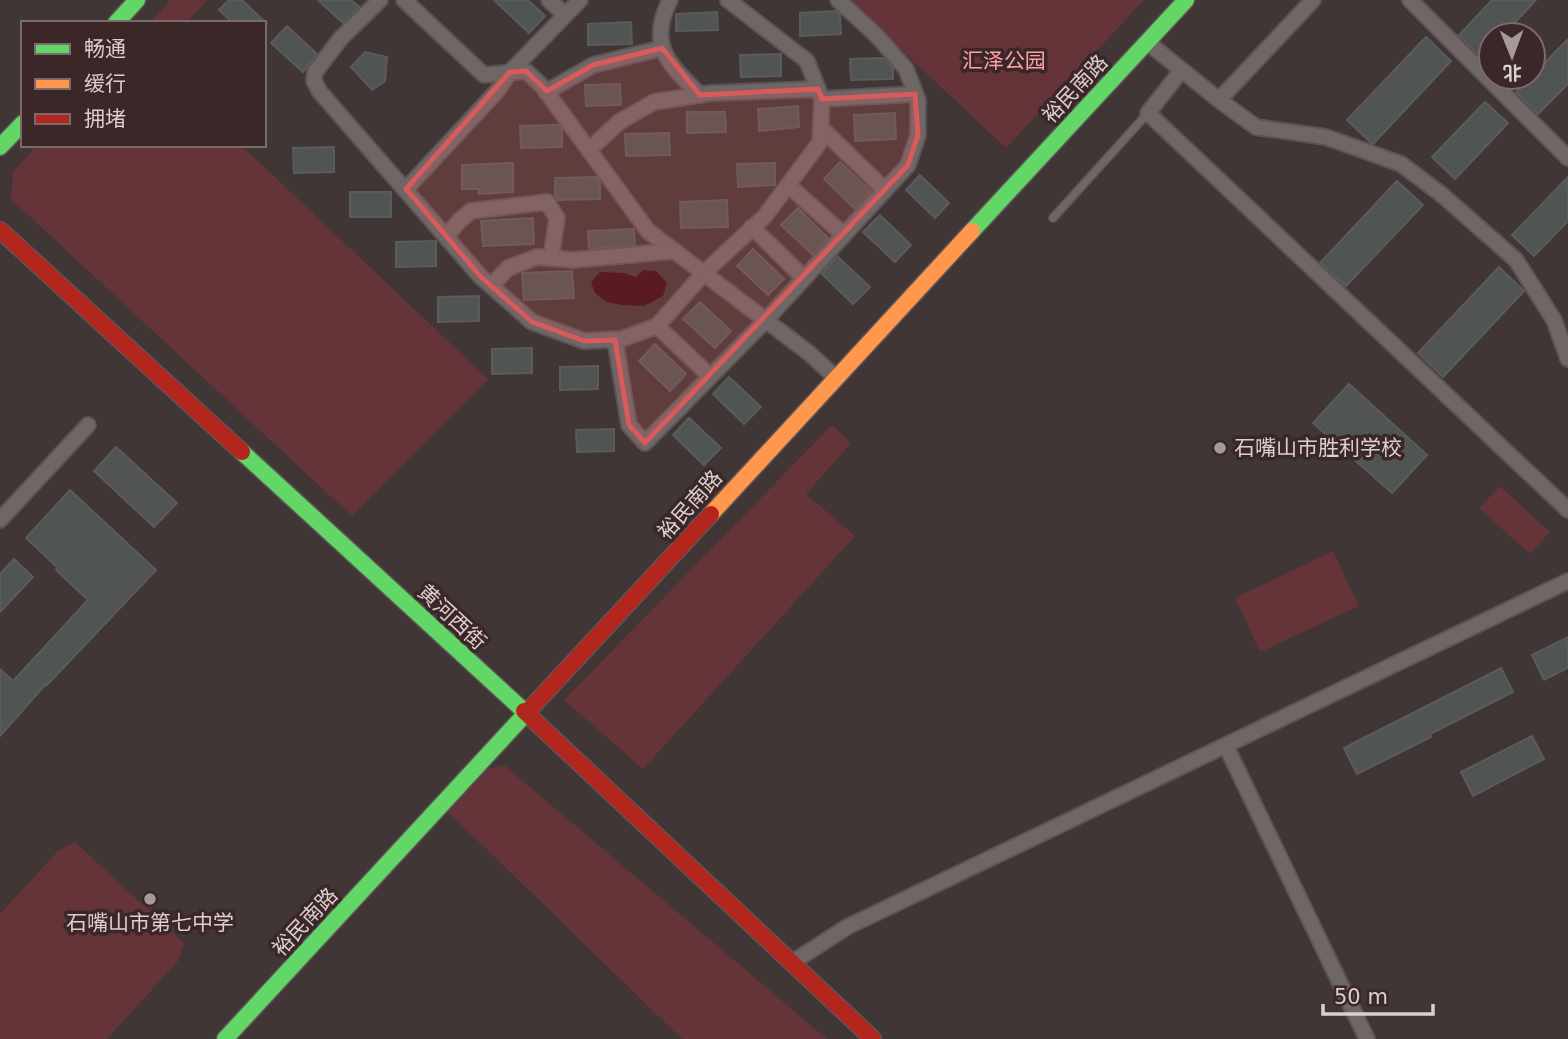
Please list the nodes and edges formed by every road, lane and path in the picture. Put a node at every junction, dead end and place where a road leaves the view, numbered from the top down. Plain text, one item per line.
1 (138, 0) edge
2 (380, 0) edge
3 (404, 0) edge
4 (549, 0) edge
5 (580, 0) edge
6 (670, 0) edge
7 (728, 0) edge
8 (838, 0) edge
9 (1186, 0) edge
10 (1312, 0) edge
11 (1410, 0) edge
12 (565, 15) junction
13 (118, 21) edge
14 (1147, 42) junction
15 (662, 48) junction
16 (1181, 71) junction
17 (510, 72) junction
18 (547, 92) junction
19 (820, 94) junction
20 (915, 94) junction
21 (700, 95) junction
22 (1219, 100) junction
23 (1148, 113) junction
24 (21, 125) edge
25 (821, 128) junction
26 (0, 147) edge
27 (589, 150) junction
28 (1568, 158) edge
29 (788, 185) junction
30 (406, 189) junction
31 (885, 190) junction
32 (1053, 218) dead end
33 (752, 228) junction
34 (0, 230) edge
35 (844, 235) junction
36 (446, 237) junction
37 (675, 251) junction
38 (551, 258) junction
39 (704, 273) junction
40 (804, 278) junction
41 (491, 286) junction
42 (766, 320) junction
43 (657, 326) junction
44 (615, 340) junction
45 (1568, 359) edge
46 (710, 376) junction
47 (835, 377) junction
48 (88, 425) dead end
49 (1568, 510) edge
50 (0, 520) edge
51 (1568, 581) edge
52 (527, 714) junction
53 (1226, 746) junction
54 (793, 962) junction
55 (225, 1039) edge
56 (873, 1039) edge
57 (1367, 1039) edge

1 - 13 street
2 - 30 street
3 - 17 street
4 - 12 street
5 - 12 street
6 - 15 street
7 - 19 street
8 - 20 street
9 - 14 street, 裕民南路
10 - 22 street
11 - 28 street
12 - 17 street
14 - 16 street
14 - 47 street, 裕民南路
15 - 18 street
15 - 21 street
16 - 22 street
16 - 23 street
17 - 18 street
17 - 30 street
18 - 27 street
19 - 20 street
19 - 21 street
19 - 25 street
20 - 31 street
21 - 27 street
22 - 45 street
23 - 32 lane
23 - 49 street
24 - 26 street
25 - 29 street
25 - 31 street
27 - 37 street
29 - 33 street
29 - 35 street
30 - 36 street
31 - 35 street
33 - 39 street
33 - 40 street
34 - 52 street, 黄河西街
35 - 40 street
36 - 38 street
36 - 41 street
37 - 38 street
37 - 39 street
38 - 41 street
39 - 42 street
39 - 43 street
40 - 42 street
41 - 44 street
42 - 46 street
42 - 47 street
43 - 44 street
43 - 46 street
44 - 46 street
47 - 52 street, 裕民南路
48 - 50 street
51 - 53 street
52 - 54 street, 黄河西街
52 - 55 street, 裕民南路
53 - 54 street
53 - 57 street
54 - 56 street, 黄河西街

